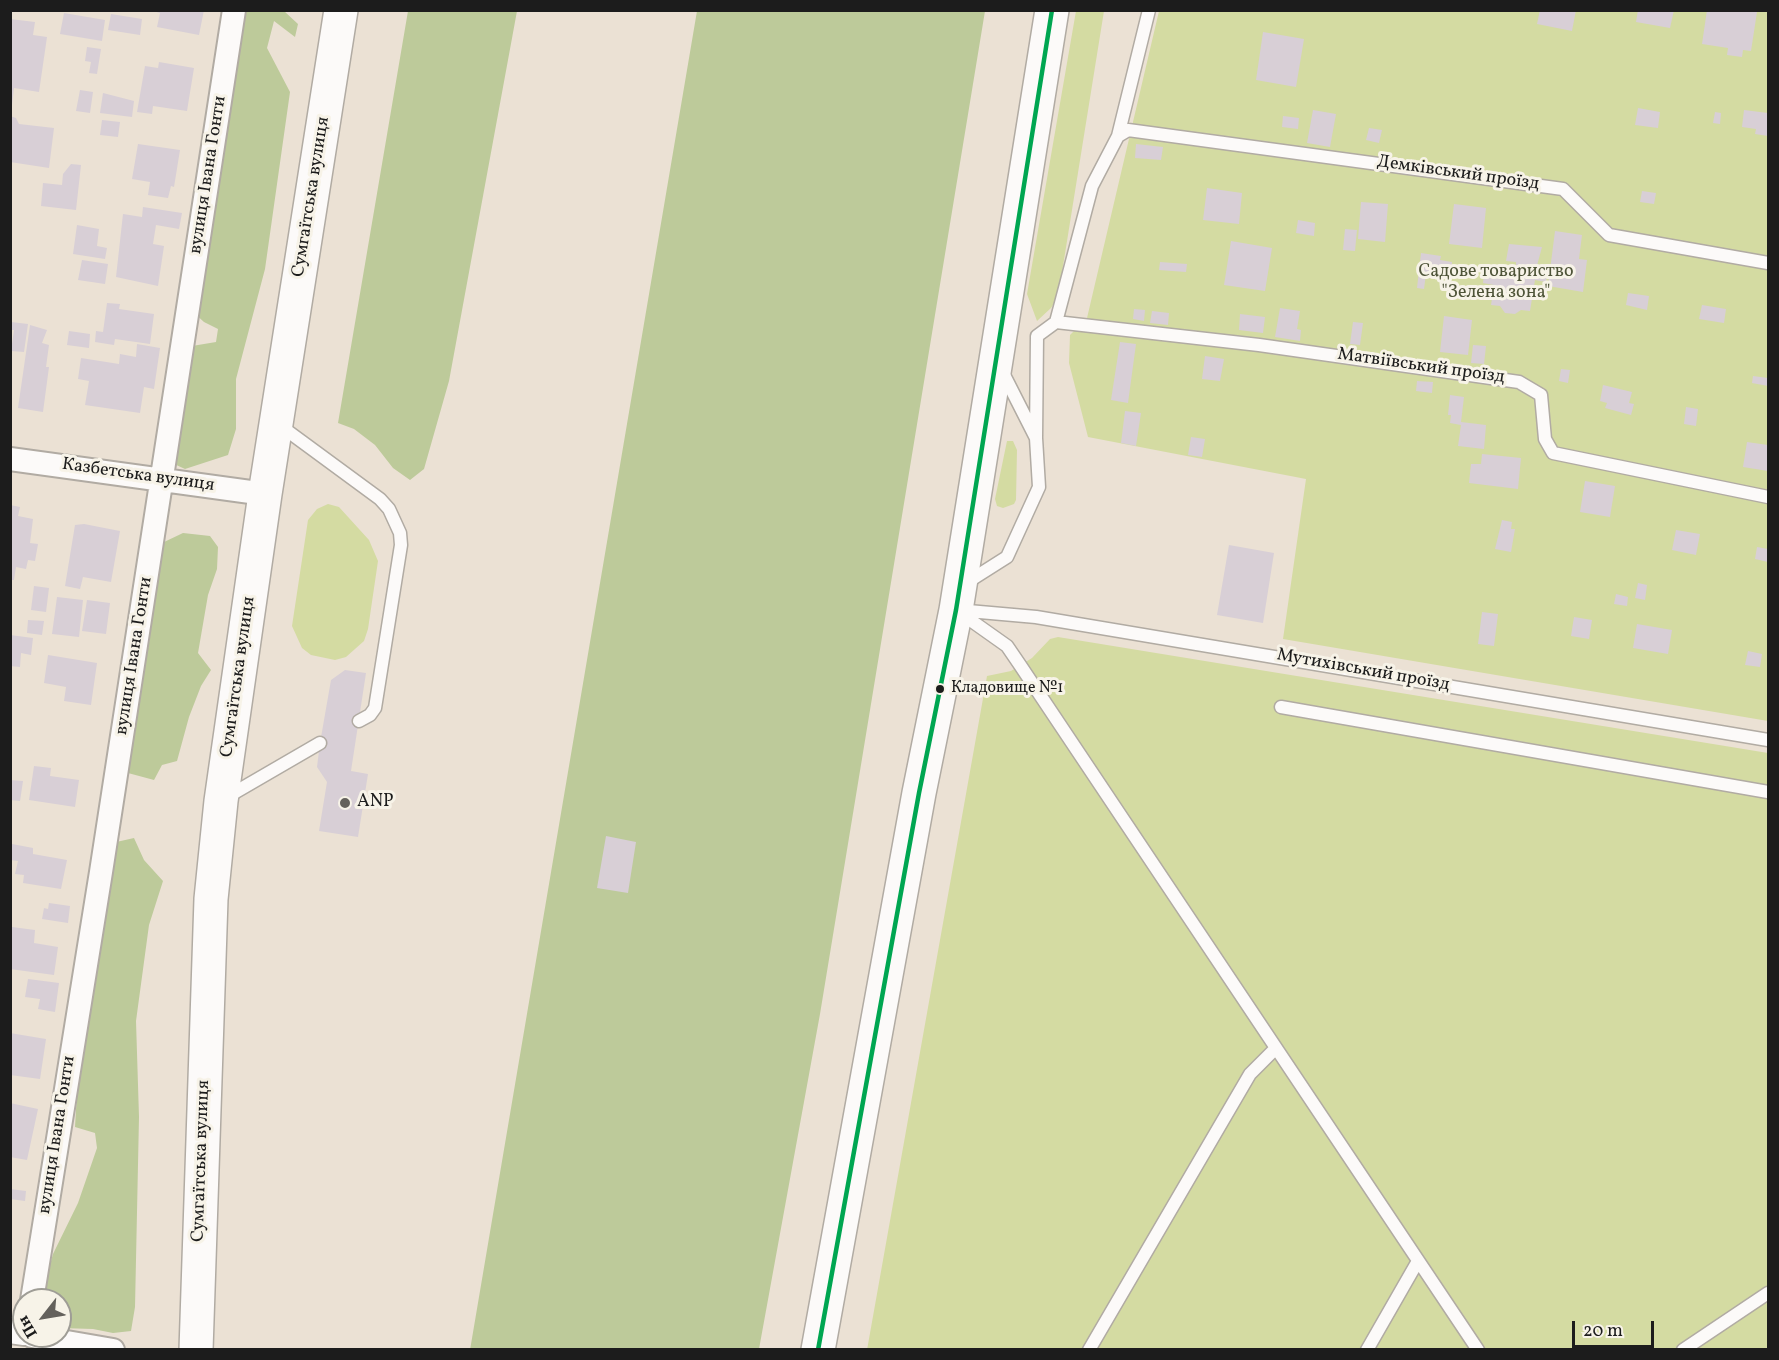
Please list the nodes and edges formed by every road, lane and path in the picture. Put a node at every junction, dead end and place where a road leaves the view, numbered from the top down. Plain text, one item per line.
1 (234, 10) edge
2 (341, 10) edge
3 (1052, 10) edge
4 (1149, 10) edge
5 (1123, 133) junction
6 (1768, 263) edge
7 (1056, 322) junction
8 (995, 359) junction
9 (276, 423) junction
10 (1036, 438) junction
11 (10, 459) edge
12 (161, 480) junction
13 (265, 494) junction
14 (1768, 497) edge
15 (958, 598) junction
16 (1281, 707) dead end
17 (358, 721) dead end
18 (1768, 740) edge
19 (320, 743) dead end
20 (1768, 792) edge
21 (221, 801) junction
22 (1276, 1048) junction
23 (1418, 1261) junction
24 (34, 1288) edge
25 (1768, 1293) edge
26 (72, 1343) edge
27 (113, 1350) edge
28 (196, 1350) edge
29 (818, 1350) edge
30 (1089, 1350) edge
31 (1367, 1350) edge
32 (1478, 1350) edge
33 (1683, 1350) edge

1 - 12 street, вулиця Івана Гонти
2 - 9 main road, Сумгаїтська вулиця
3 - 8 main road
4 - 5 lane
5 - 6 lane, Демківський проїзд
5 - 7 lane
7 - 10 lane
7 - 14 lane, Матвіївський проїзд
8 - 10 lane
8 - 15 main road
9 - 13 main road, Сумгаїтська вулиця
9 - 17 lane
10 - 15 lane
11 - 12 street, Казбетська вулиця
12 - 13 street, Казбетська вулиця
12 - 24 street, вулиця Івана Гонти
13 - 21 main road, Сумгаїтська вулиця
15 - 18 lane, Мутихівський проїзд
15 - 22 lane
15 - 29 main road
16 - 20 lane
19 - 21 lane
21 - 28 main road, Сумгаїтська вулиця
22 - 23 lane
22 - 30 lane
23 - 31 lane
23 - 32 lane
25 - 33 lane
26 - 27 street

